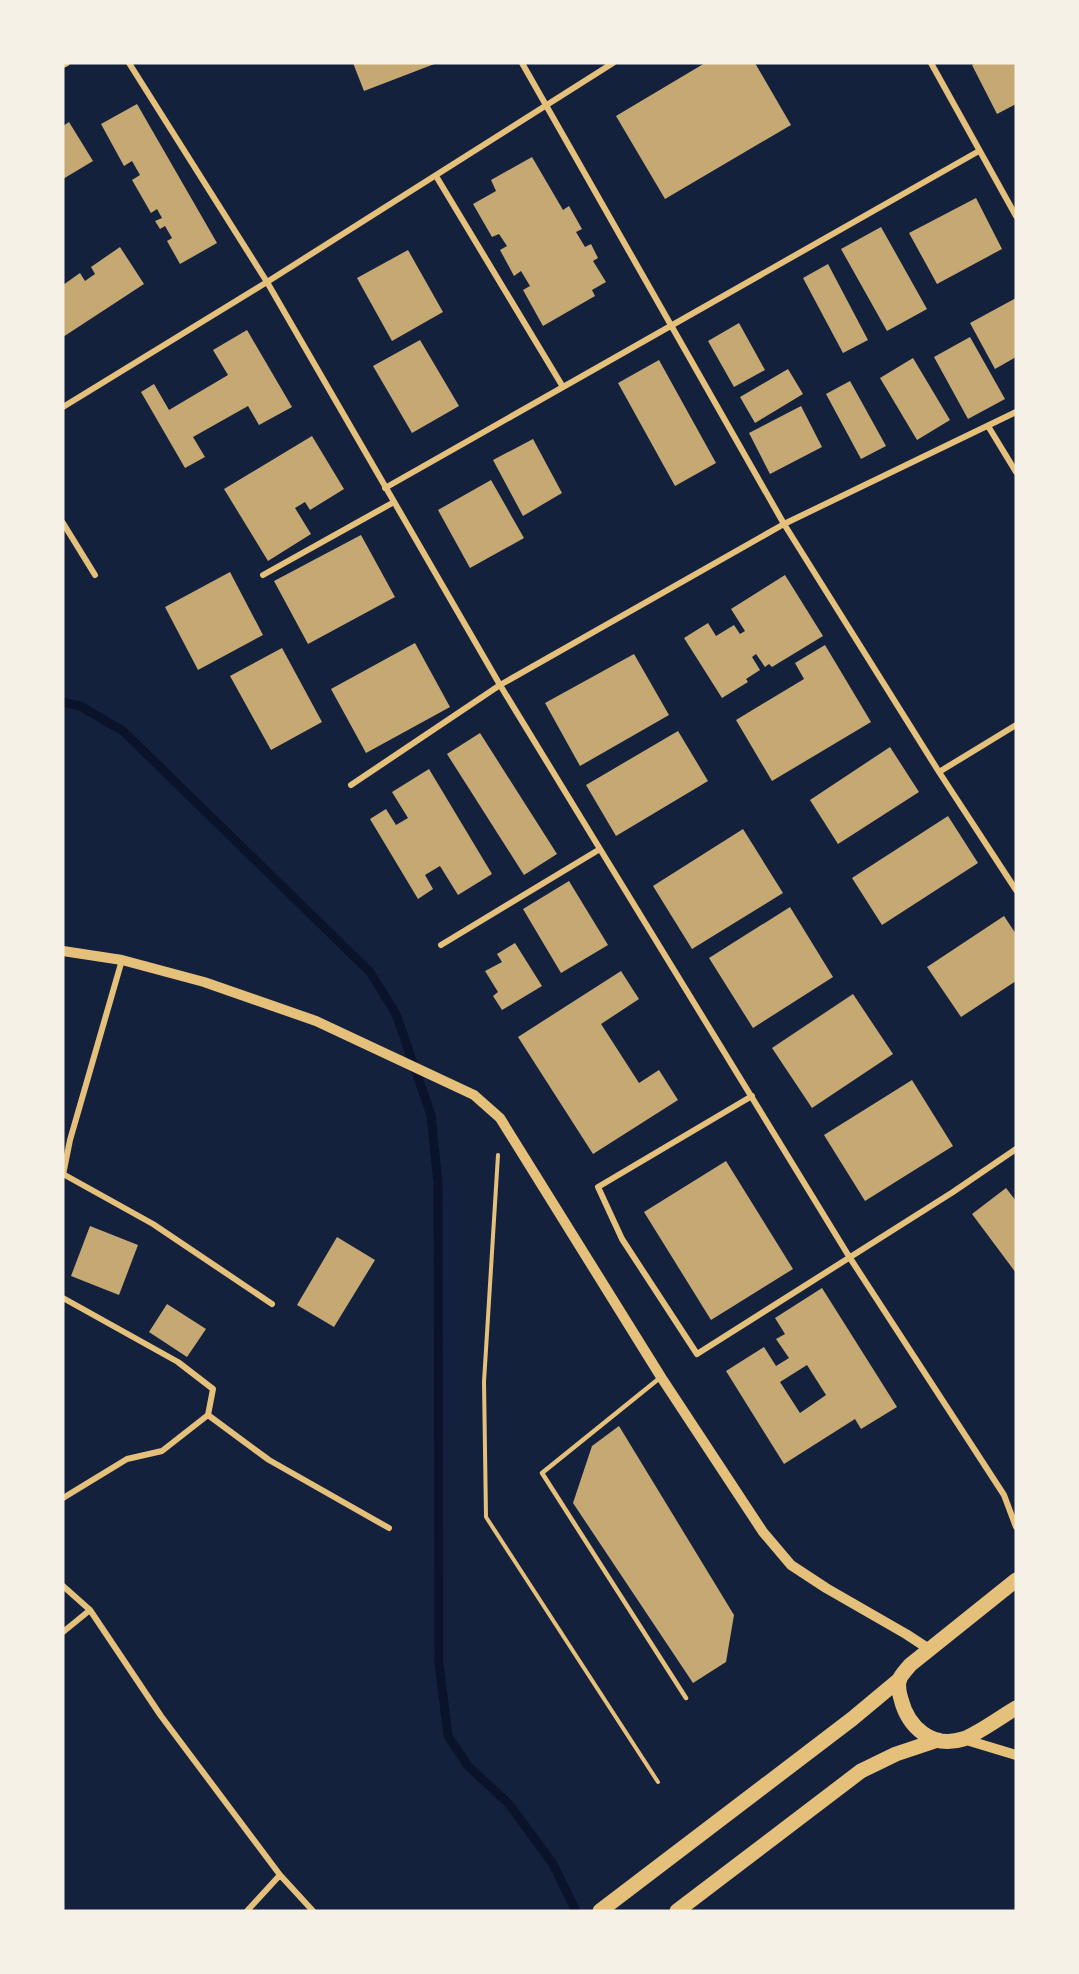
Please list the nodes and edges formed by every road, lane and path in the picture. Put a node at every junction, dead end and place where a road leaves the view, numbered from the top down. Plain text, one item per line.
1 (129, 63) edge
2 (522, 63) edge
3 (613, 63) edge
4 (931, 63) edge
5 (548, 105) junction
6 (979, 151) junction
7 (435, 176) junction
8 (1016, 216) edge
9 (267, 282) junction
10 (672, 326) junction
11 (563, 387) junction
12 (63, 407) edge
13 (1016, 412) edge
14 (988, 426) junction
15 (1016, 472) edge
16 (385, 488) junction
17 (394, 502) junction
18 (63, 523) edge
19 (784, 524) junction
20 (94, 575) dead end
21 (263, 575) dead end
22 (500, 685) junction
23 (1016, 725) edge
24 (939, 772) junction
25 (351, 785) dead end
26 (600, 849) junction
27 (1016, 890) edge
28 (441, 945) dead end
29 (63, 951) edge
30 (122, 960) junction
31 (752, 1096) junction
32 (1016, 1149) edge
33 (63, 1174) edge
34 (850, 1258) junction
35 (63, 1298) edge
36 (272, 1304) dead end
37 (661, 1377) junction
38 (208, 1414) junction
39 (63, 1498) edge
40 (1016, 1527) edge
41 (389, 1528) dead end
42 (1016, 1580) edge
43 (63, 1586) edge
44 (90, 1610) junction
45 (63, 1632) edge
46 (929, 1649) junction
47 (900, 1680) junction
48 (686, 1698) dead end
49 (1016, 1708) edge
50 (963, 1739) junction
51 (938, 1740) junction
52 (1016, 1755) edge
53 (280, 1875) junction
54 (247, 1911) edge
55 (313, 1911) edge
56 (600, 1911) edge
57 (677, 1911) edge

1 - 9 street
2 - 5 street
3 - 5 street
4 - 6 street
5 - 7 street
5 - 10 street
6 - 8 street
6 - 10 street
7 - 9 street
7 - 11 street
9 - 12 street
9 - 16 street
10 - 11 street
10 - 19 street
11 - 16 street
13 - 14 street
14 - 15 street
14 - 19 street
16 - 17 street
17 - 21 street
17 - 22 street
18 - 20 street
19 - 22 street
19 - 24 street
22 - 25 street
22 - 26 street
23 - 24 street
24 - 27 street
26 - 28 street
26 - 31 street
29 - 30 street
30 - 33 street
30 - 37 street
31 - 34 street
31 - 34 street
32 - 34 street
33 - 36 street
34 - 40 street
35 - 38 street
37 - 46 street
37 - 48 lane
38 - 39 street
38 - 41 street
42 - 46 main road
43 - 44 street
44 - 45 street
44 - 53 street
46 - 47 main road
47 - 51 main road
47 - 56 main road
49 - 50 main road
50 - 51 main road
50 - 52 street
51 - 57 main road
53 - 54 street
53 - 55 street

